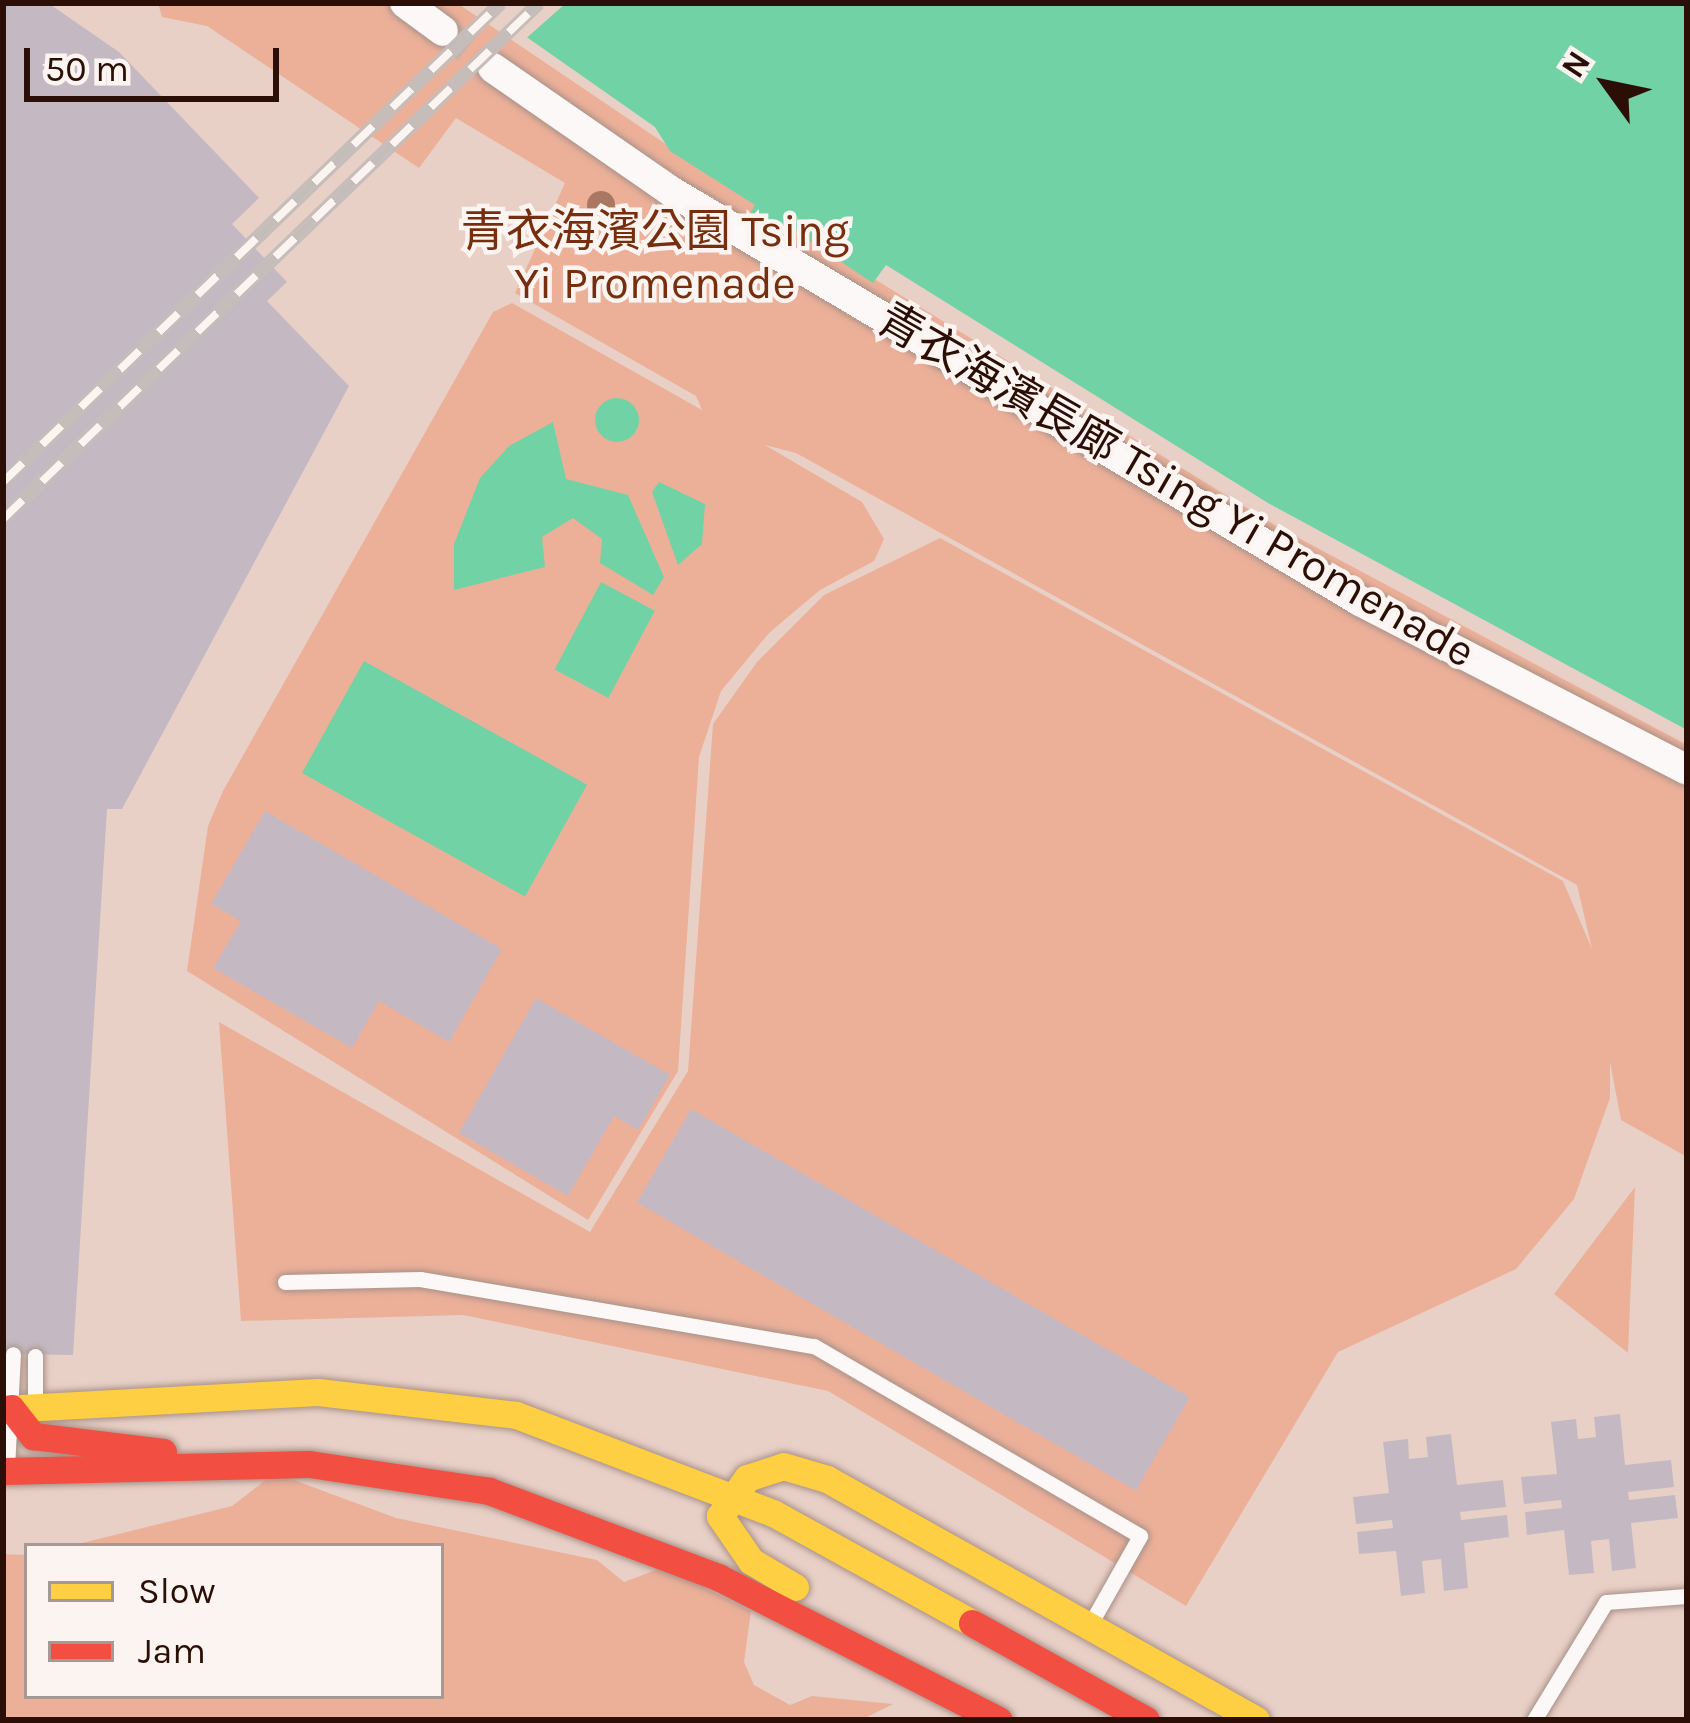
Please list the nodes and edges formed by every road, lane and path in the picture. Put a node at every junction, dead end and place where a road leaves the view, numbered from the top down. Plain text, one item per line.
1 (405, 3) edge
2 (443, 31) tunnel mouth
3 (493, 68) tunnel mouth
4 (1687, 770) edge
5 (285, 1282) dead end
6 (13, 1354) dead end
7 (35, 1356) dead end
8 (16, 1408) edge
9 (33, 1436) junction
10 (232, 1463) junction
11 (14, 1471) edge
12 (732, 1493) junction
13 (1687, 1596) edge
14 (1088, 1629) junction
15 (913, 1674) junction
16 (999, 1720) edge
17 (1146, 1720) edge
18 (1256, 1720) edge
19 (1534, 1720) edge

1 - 2 street
3 - 4 street, 青衣海濱長廊 Tsing Yi Promenade
5 - 14 lane
6 - 8 lane
7 - 8 lane
8 - 9 main road
8 - 11 lane
8 - 12 main road
9 - 10 main road
9 - 11 main road
10 - 11 main road
10 - 15 main road
12 - 14 main road
12 - 15 main road
12 - 17 main road
13 - 19 lane
14 - 18 main road
15 - 16 main road

